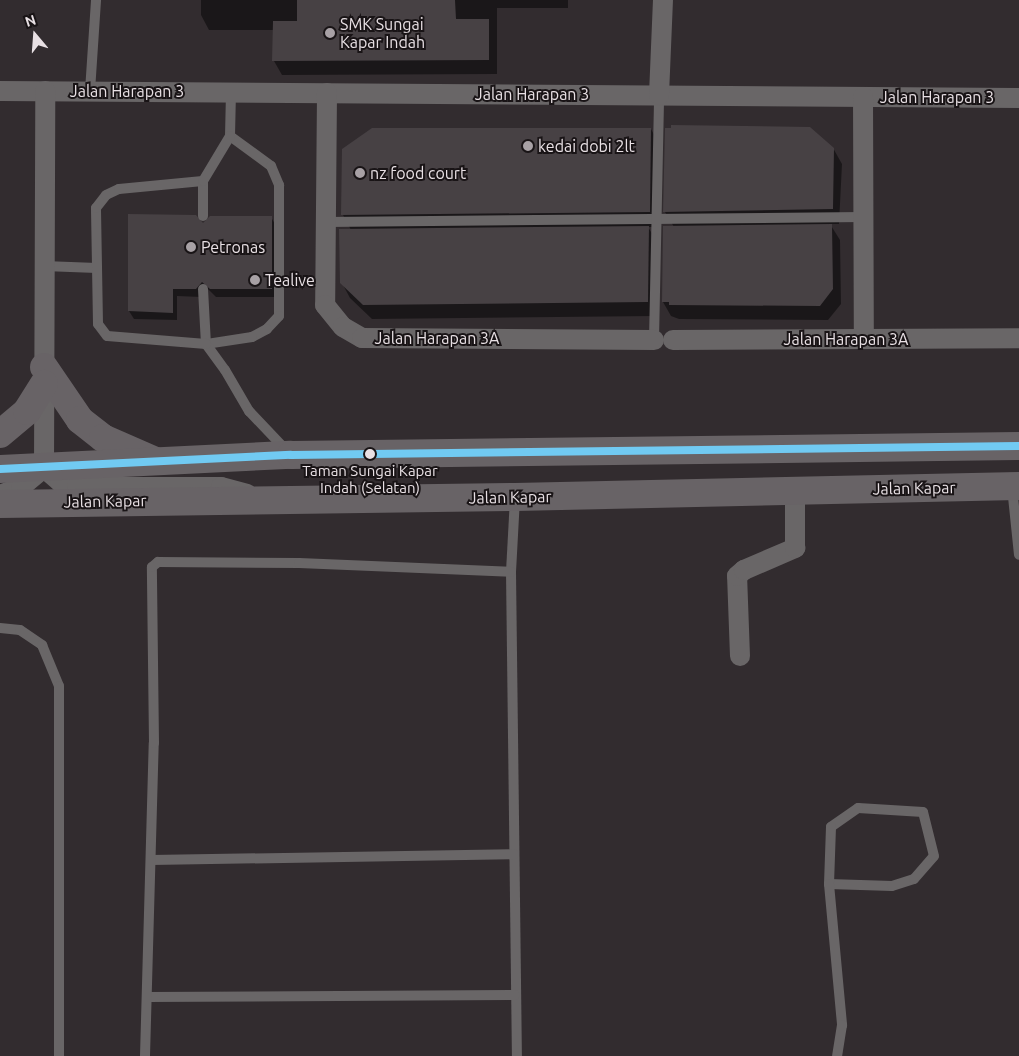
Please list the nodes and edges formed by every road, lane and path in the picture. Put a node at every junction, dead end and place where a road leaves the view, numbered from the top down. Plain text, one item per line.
1 (96, 0) edge
2 (663, 0) edge
3 (45, 90) junction
4 (0, 91) edge
5 (90, 91) junction
6 (231, 92) junction
7 (327, 93) junction
8 (659, 95) junction
9 (863, 97) junction
10 (1019, 98) edge
11 (230, 136) junction
12 (203, 181) junction
13 (203, 216) dead end
14 (864, 217) junction
15 (657, 219) junction
16 (326, 222) junction
17 (44, 266) junction
18 (97, 268) junction
19 (203, 289) dead end
20 (1019, 338) edge
21 (864, 339) junction
22 (663, 340) junction
23 (206, 344) junction
24 (44, 375) junction
25 (0, 434) edge
26 (1019, 446) edge
27 (291, 455) junction
28 (164, 464) junction
29 (44, 468) junction
30 (0, 469) edge
31 (1016, 486) edge
32 (795, 491) junction
33 (0, 495) edge
34 (515, 497) junction
35 (266, 499) junction
36 (0, 504) edge
37 (1019, 555) edge
38 (512, 572) junction
39 (0, 628) edge
40 (740, 656) dead end
41 (514, 854) junction
42 (151, 860) junction
43 (829, 884) junction
44 (515, 995) junction
45 (147, 997) junction
46 (59, 1056) edge
47 (144, 1056) edge
48 (517, 1056) edge
49 (837, 1056) edge

1 - 5 lane
2 - 8 street
3 - 4 street, Jalan Harapan 3
3 - 5 street, Jalan Harapan 3
3 - 17 street
5 - 6 street, Jalan Harapan 3
6 - 7 street, Jalan Harapan 3
6 - 11 lane
7 - 8 street, Jalan Harapan 3
7 - 16 street, Jalan Harapan 3A
8 - 9 street, Jalan Harapan 3
8 - 15 lane
9 - 10 street, Jalan Harapan 3
9 - 14 street
11 - 12 lane
11 - 23 lane
12 - 13 lane
12 - 18 lane
14 - 15 lane
14 - 21 street
15 - 16 lane
15 - 22 lane
16 - 22 street, Jalan Harapan 3A
17 - 18 lane
17 - 24 street
18 - 23 lane
19 - 23 lane
20 - 21 street, Jalan Harapan 3A
21 - 22 street, Jalan Harapan 3A
23 - 27 lane
24 - 25 highway
24 - 28 highway
24 - 29 street
26 - 27 highway
27 - 28 highway
28 - 29 highway
29 - 30 highway
29 - 33 street
29 - 35 street
31 - 32 highway, Jalan Kapar
31 - 37 lane
32 - 34 highway, Jalan Kapar
32 - 40 street
34 - 35 highway, Jalan Kapar
34 - 38 lane
35 - 36 highway, Jalan Kapar
38 - 41 lane
38 - 42 lane
39 - 46 lane
41 - 42 lane
41 - 44 lane
42 - 45 lane
43 - 43 lane
43 - 49 lane
44 - 45 lane
44 - 48 lane
45 - 47 lane

